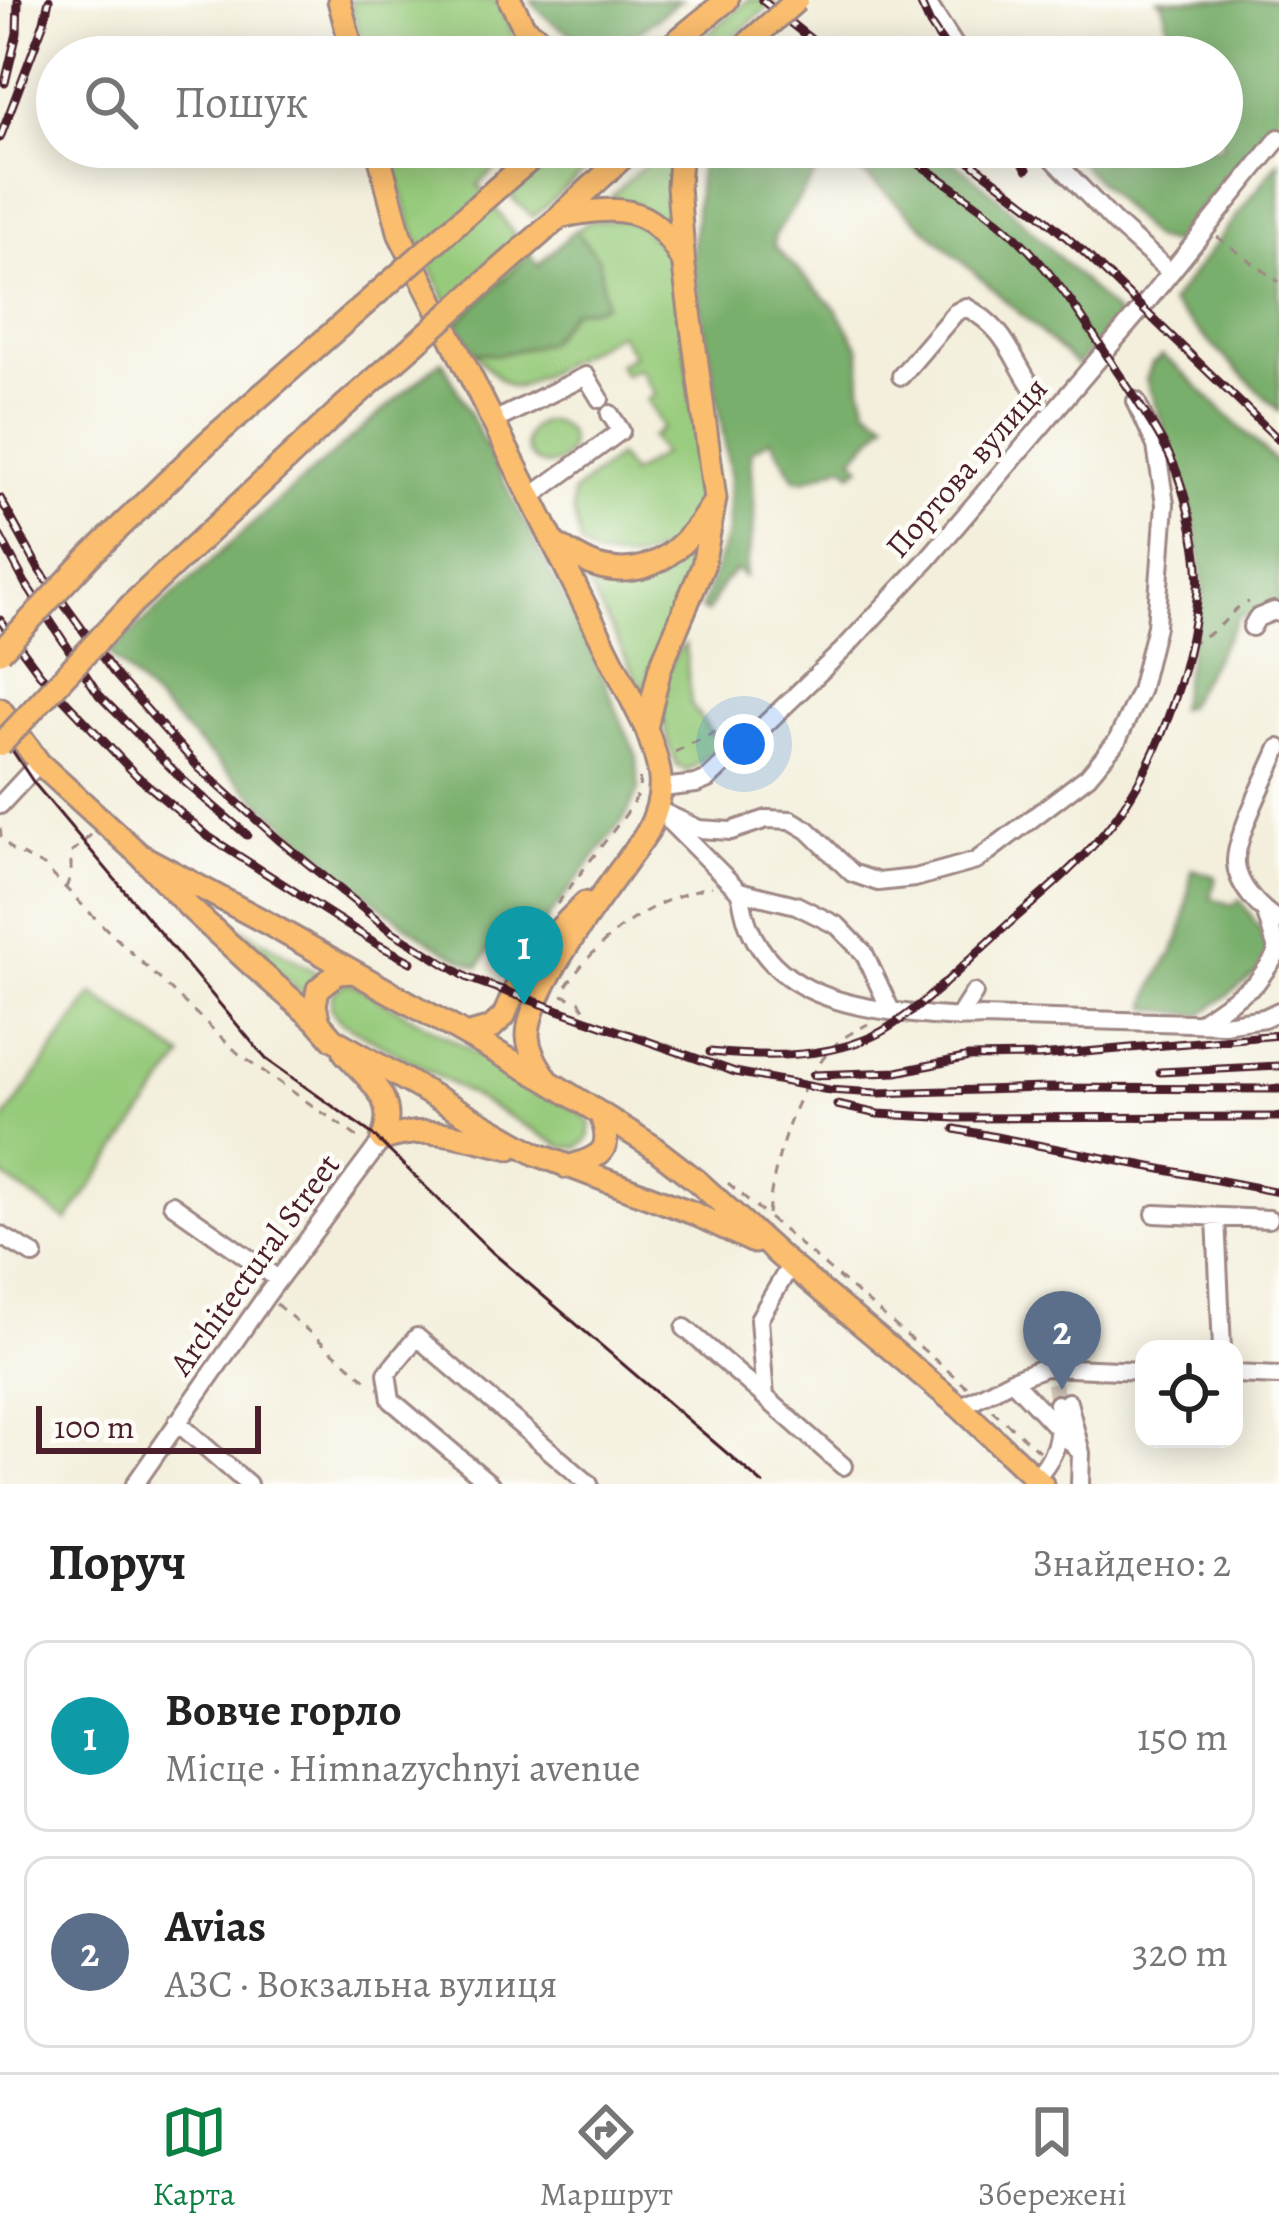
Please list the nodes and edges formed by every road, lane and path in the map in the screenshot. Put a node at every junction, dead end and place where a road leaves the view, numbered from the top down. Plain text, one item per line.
1 (339, 0) edge
2 (511, 0) edge
3 (727, 0) edge
4 (797, 0) edge
5 (929, 7) dead end
6 (525, 29) junction
7 (348, 36) edge
8 (527, 36) edge
9 (535, 36) edge
10 (683, 36) edge
11 (756, 36) edge
12 (948, 36) edge
13 (1279, 138) edge
14 (382, 168) edge
15 (517, 168) edge
16 (521, 168) edge
17 (611, 168) edge
18 (679, 168) edge
19 (1062, 168) edge
20 (512, 176) junction
21 (557, 218) junction
22 (1206, 229) junction
23 (684, 267) junction
24 (1170, 272) junction
25 (1279, 281) edge
26 (901, 376) dead end
27 (1038, 396) junction
28 (1064, 398) junction
29 (1136, 400) dead end
30 (492, 422) junction
31 (1038, 429) junction
32 (531, 497) junction
33 (715, 499) junction
34 (555, 544) junction
35 (1277, 612) edge
36 (1252, 626) dead end
37 (1189, 645) dead end
38 (0, 652) edge
39 (0, 709) edge
40 (646, 728) junction
41 (717, 731) dead end
42 (0, 745) edge
43 (1279, 748) edge
44 (656, 758) junction
45 (39, 763) junction
46 (660, 799) junction
47 (0, 806) edge
48 (104, 822) junction
49 (0, 828) edge
50 (140, 855) junction
51 (625, 866) junction
52 (735, 887) junction
53 (66, 888) junction
54 (547, 917) dead end
55 (1272, 917) edge
56 (353, 972) junction
57 (974, 993) dead end
58 (891, 1011) junction
59 (1279, 1011) edge
60 (958, 1018) junction
61 (584, 1021) dead end
62 (1201, 1022) junction
63 (326, 1031) junction
64 (466, 1035) junction
65 (548, 1081) junction
66 (600, 1113) junction
67 (379, 1145) junction
68 (536, 1154) junction
69 (567, 1167) junction
70 (724, 1180) dead end
71 (172, 1204) dead end
72 (1155, 1214) dead end
73 (768, 1216) junction
74 (1216, 1217) junction
75 (1269, 1219) dead end
76 (0, 1234) edge
77 (34, 1256) dead end
78 (786, 1260) junction
79 (278, 1280) junction
80 (266, 1296) junction
81 (685, 1328) dead end
82 (1222, 1340) edge
83 (1135, 1372) edge
84 (1243, 1374) edge
85 (1279, 1376) edge
86 (1012, 1380) junction
87 (1060, 1384) junction
88 (764, 1397) junction
89 (391, 1400) junction
90 (969, 1402) junction
91 (177, 1422) junction
92 (1061, 1432) junction
93 (1081, 1453) junction
94 (843, 1466) dead end
95 (1039, 1477) edge
96 (135, 1484) edge
97 (248, 1484) edge
98 (490, 1484) edge
99 (589, 1484) edge
100 (1080, 1484) edge

1 - 7 main road
2 - 6 main road
3 - 10 main road
4 - 11 main road, bridge
5 - 12 street
6 - 8 main road
6 - 9 main road
13 - 22 street, Портова вулиця
14 - 30 main road
15 - 20 main road
16 - 20 main road
17 - 21 main road
18 - 23 main road
19 - 24 street
20 - 38 main road, bridge
21 - 23 main road
21 - 42 main road, bridge
22 - 24 street, Портова вулиця
22 - 25 path
23 - 33 main road
24 - 28 street, Портова вулиця
26 - 27 street
27 - 28 street
27 - 31 street
28 - 31 street, Портова вулиця
29 - 46 street
30 - 32 main road
30 - 32 street
31 - 46 street, Портова вулиця
32 - 34 main road
33 - 34 main road
33 - 40 main road
34 - 40 main road
35 - 36 street
35 - 37 path
39 - 45 main road
40 - 44 main road
41 - 44 path
43 - 55 street
44 - 46 main road
44 - 54 path
45 - 47 street
45 - 48 main road
46 - 51 main road
46 - 52 street
48 - 50 main road
48 - 53 path
49 - 53 path
50 - 56 main road
50 - 63 main road
51 - 64 main road
51 - 65 main road
52 - 58 street
52 - 58 street
52 - 61 path
53 - 67 path
55 - 62 street
56 - 63 main road
56 - 64 main road
57 - 60 street
58 - 60 street
58 - 73 path
59 - 62 street
60 - 62 street
63 - 67 main road
63 - 68 main road
64 - 65 main road
65 - 66 main road
66 - 69 main road
66 - 78 main road
67 - 68 main road
67 - 79 street, Architectural Street
68 - 69 main road
69 - 78 main road
70 - 73 path
71 - 79 street
72 - 74 street
73 - 90 path
74 - 75 street
74 - 82 street
76 - 77 street
78 - 88 street
78 - 90 main road
79 - 80 street, Architectural Street
80 - 89 path
80 - 91 street, Architectural Street
81 - 88 street
83 - 87 street
84 - 85 street
86 - 87 street
86 - 90 street
86 - 92 street
87 - 92 street
87 - 93 street
88 - 94 street
89 - 98 street
89 - 99 street
90 - 95 main road
90 - 95 path
91 - 96 street, Architectural Street
91 - 97 street
92 - 93 street
92 - 95 street
93 - 100 street

